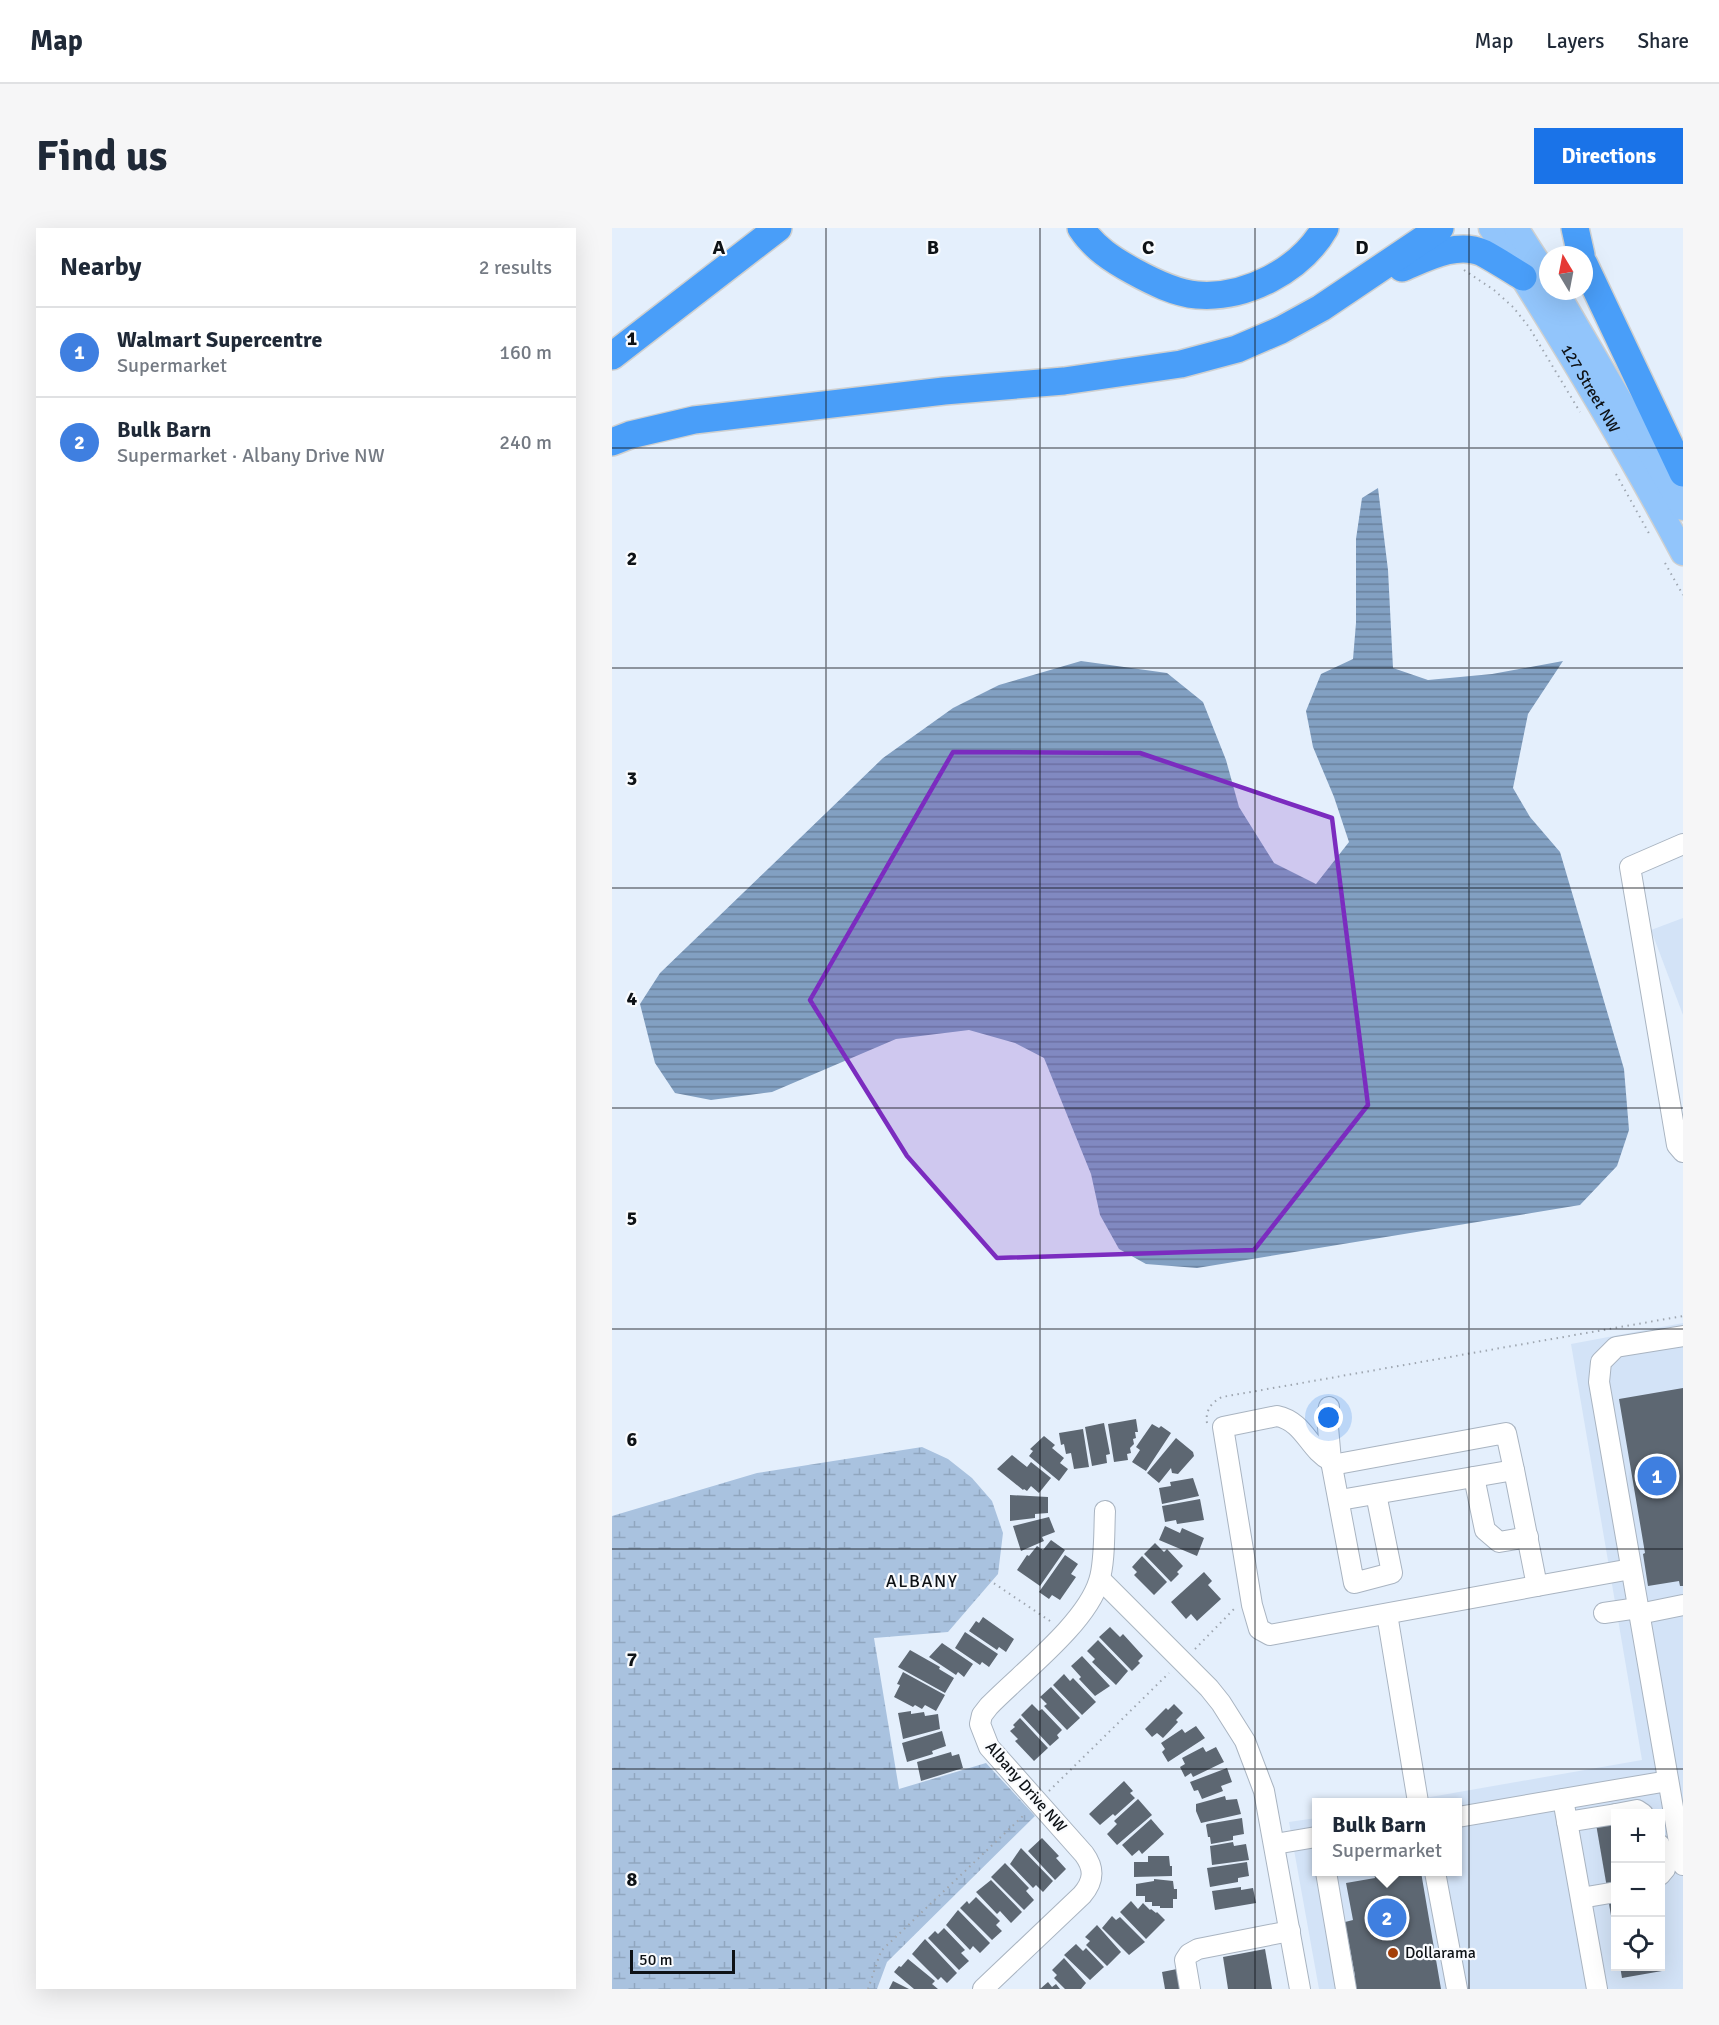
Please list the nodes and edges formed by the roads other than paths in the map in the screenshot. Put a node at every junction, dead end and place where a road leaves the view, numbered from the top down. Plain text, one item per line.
1 (778, 228) edge
2 (1081, 228) edge
3 (1325, 228) edge
4 (1440, 228) edge
5 (1491, 228) edge
6 (1516, 228) edge
7 (1575, 228) edge
8 (1579, 246) edge
9 (1535, 278) edge
10 (1593, 283) edge
11 (1338, 296) junction
12 (1561, 300) edge
13 (612, 356) edge
14 (612, 442) edge
15 (1683, 473) edge
16 (1683, 508) edge
17 (1672, 554) edge
18 (1683, 844) edge
19 (1683, 1152) edge
20 (1683, 1336) edge
21 (1329, 1407) dead end
22 (1332, 1463) junction
23 (1514, 1470) junction
24 (1474, 1477) junction
25 (1376, 1494) junction
26 (1340, 1500) junction
27 (1106, 1511) dead end
28 (1527, 1537) junction
29 (1631, 1569) junction
30 (1100, 1579) junction
31 (1537, 1586) junction
32 (1683, 1605) edge
33 (1639, 1611) junction
34 (1604, 1613) dead end
35 (1387, 1614) junction
36 (1668, 1781) junction
37 (1417, 1798) edge
38 (1563, 1799) junction
39 (1611, 1815) edge
40 (1462, 1816) edge
41 (1567, 1822) junction
42 (1312, 1838) edge
43 (1275, 1844) junction
44 (1683, 1865) edge
45 (1327, 1876) edge
46 (1437, 1876) edge
47 (1611, 1893) edge
48 (1581, 1898) junction
49 (1290, 1931) junction
50 (982, 1989) edge
51 (1190, 1989) edge
52 (1300, 1989) edge
53 (1346, 1989) edge
54 (1456, 1989) edge
55 (1597, 1989) edge

1 - 13 highway
2 - 3 highway
4 - 11 highway
5 - 9 main road, 127 Street NW
6 - 9 main road, 127 Street NW
7 - 8 highway
9 - 11 highway
9 - 17 main road, 127 Street NW
10 - 15 highway
11 - 14 highway
12 - 16 main road, 127 Street NW
18 - 19 street
20 - 29 street
21 - 22 street
22 - 23 street
22 - 26 street
22 - 35 street
23 - 24 street
23 - 28 street
24 - 25 street
24 - 28 street
25 - 26 street
25 - 26 street
27 - 30 street, Albany Drive NW
28 - 31 street
29 - 31 street
29 - 33 street
30 - 43 street
30 - 50 street, Albany Drive NW
31 - 35 street
32 - 33 street
33 - 34 street
33 - 36 street
35 - 37 street
36 - 38 street
36 - 44 street
38 - 40 street
38 - 41 street
39 - 41 street
41 - 48 street
42 - 43 street
43 - 49 street
45 - 53 street
46 - 54 street
47 - 48 street
48 - 55 street
49 - 51 street
49 - 52 street

